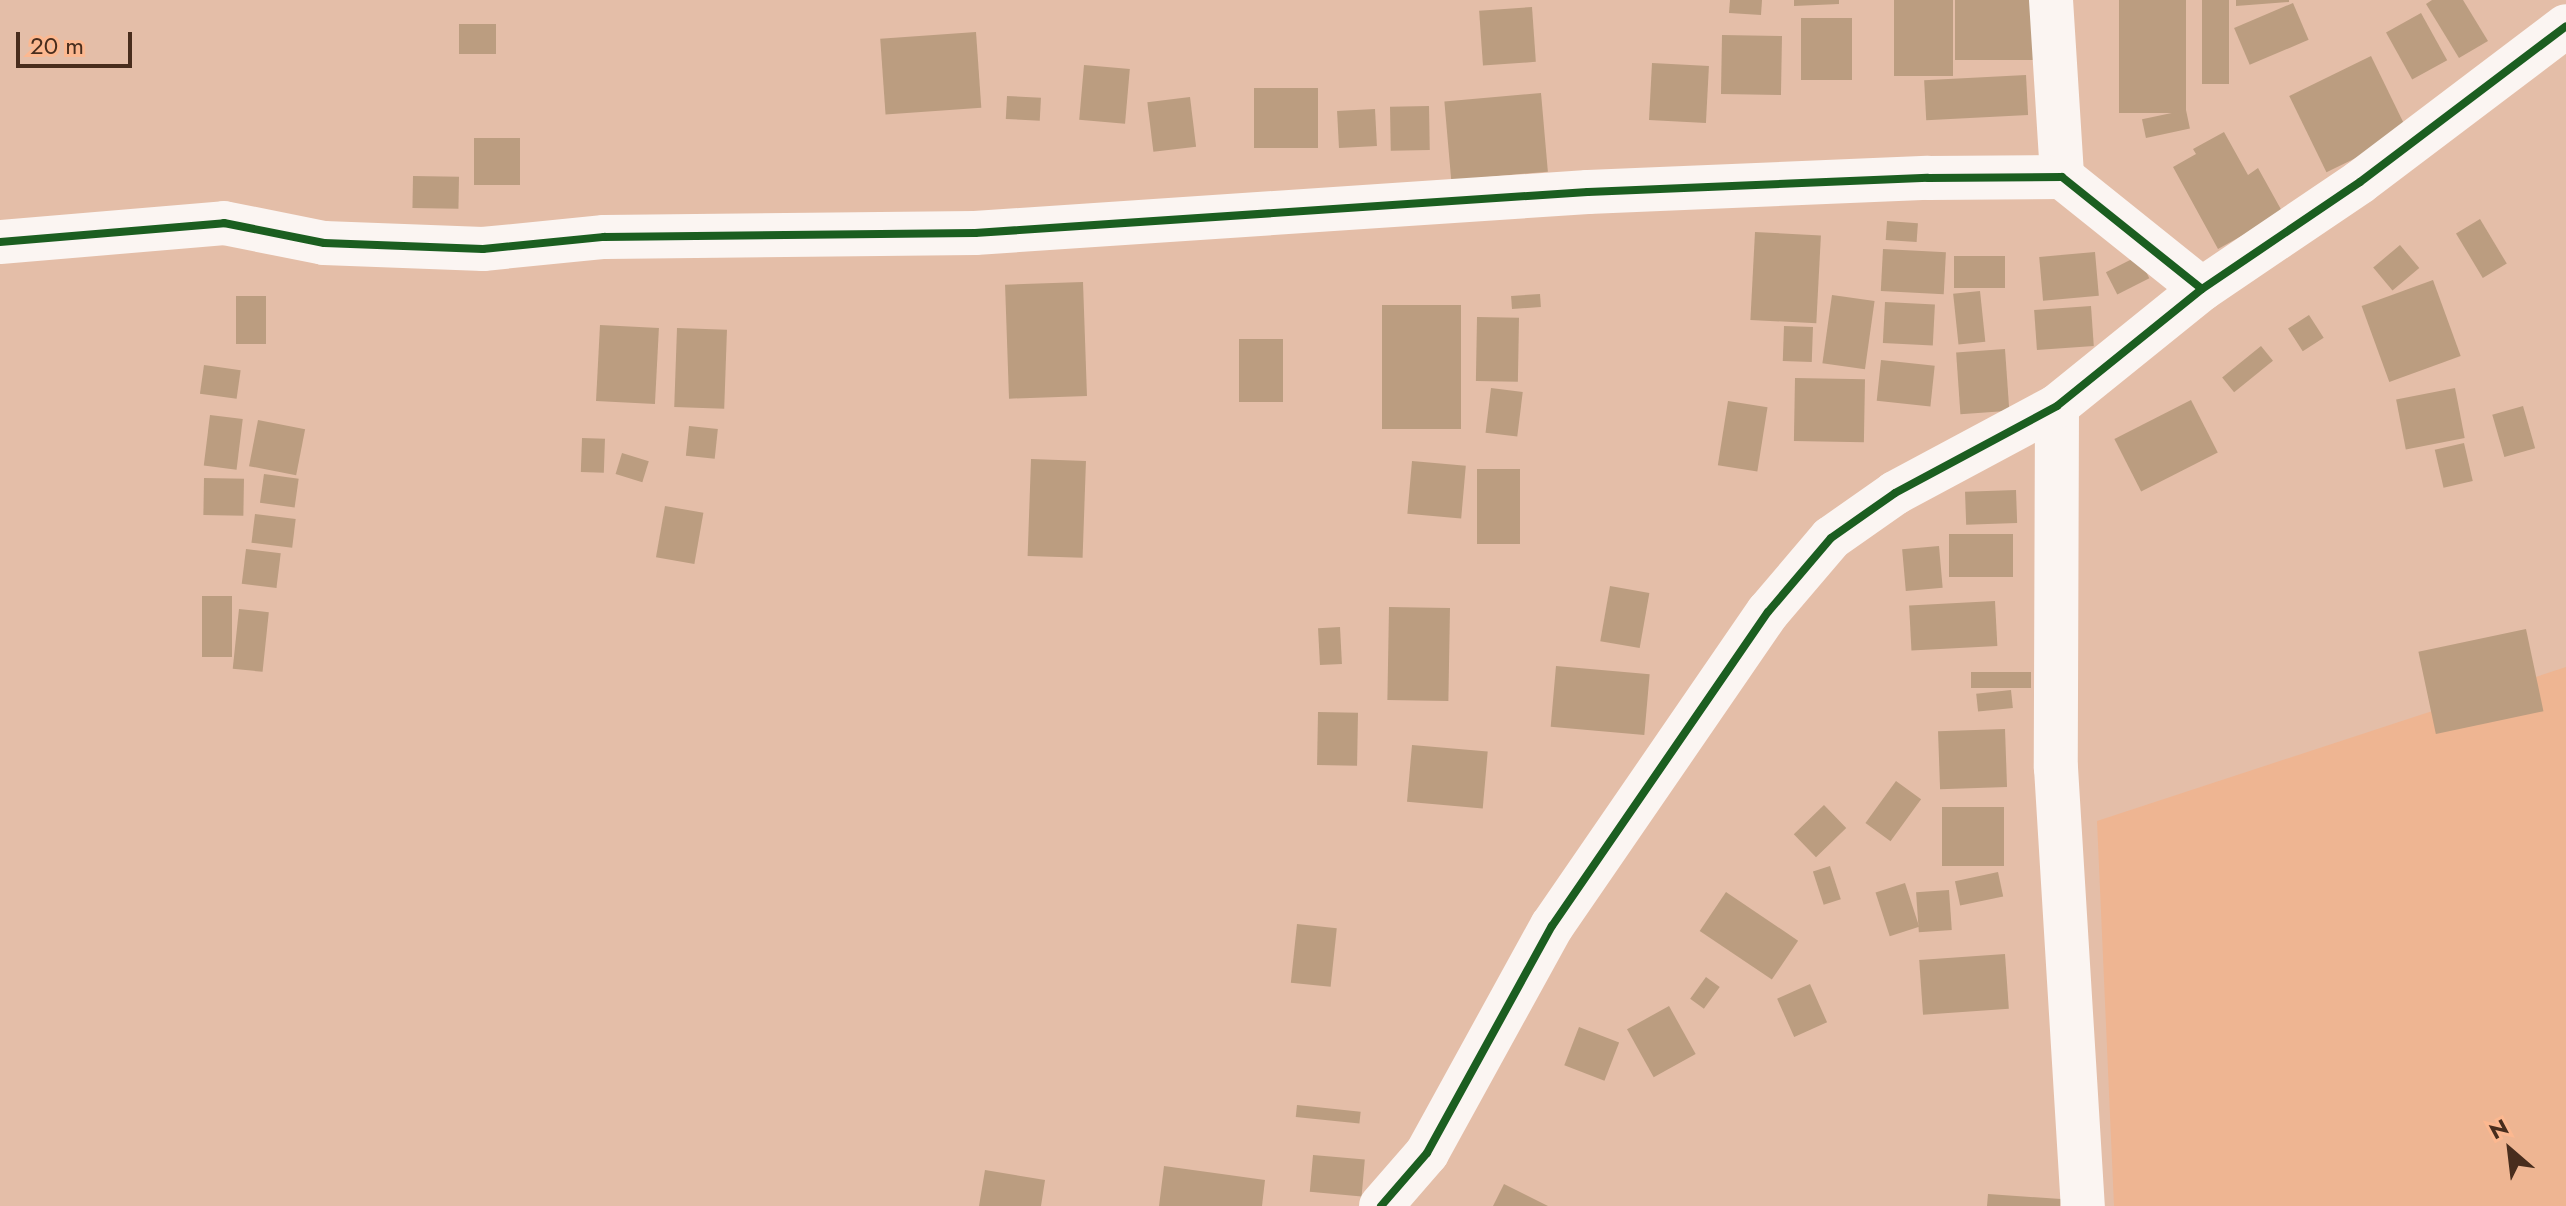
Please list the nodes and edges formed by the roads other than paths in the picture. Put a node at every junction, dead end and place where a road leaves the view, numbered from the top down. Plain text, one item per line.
1 (2051, 0) edge
2 (2566, 26) edge
3 (2062, 177) junction
4 (0, 242) edge
5 (2202, 289) junction
6 (2057, 406) junction
7 (1381, 1206) edge
8 (2083, 1206) edge

1 - 3 street
2 - 5 street
3 - 4 street
3 - 5 street
5 - 6 street
6 - 7 street
6 - 8 street

